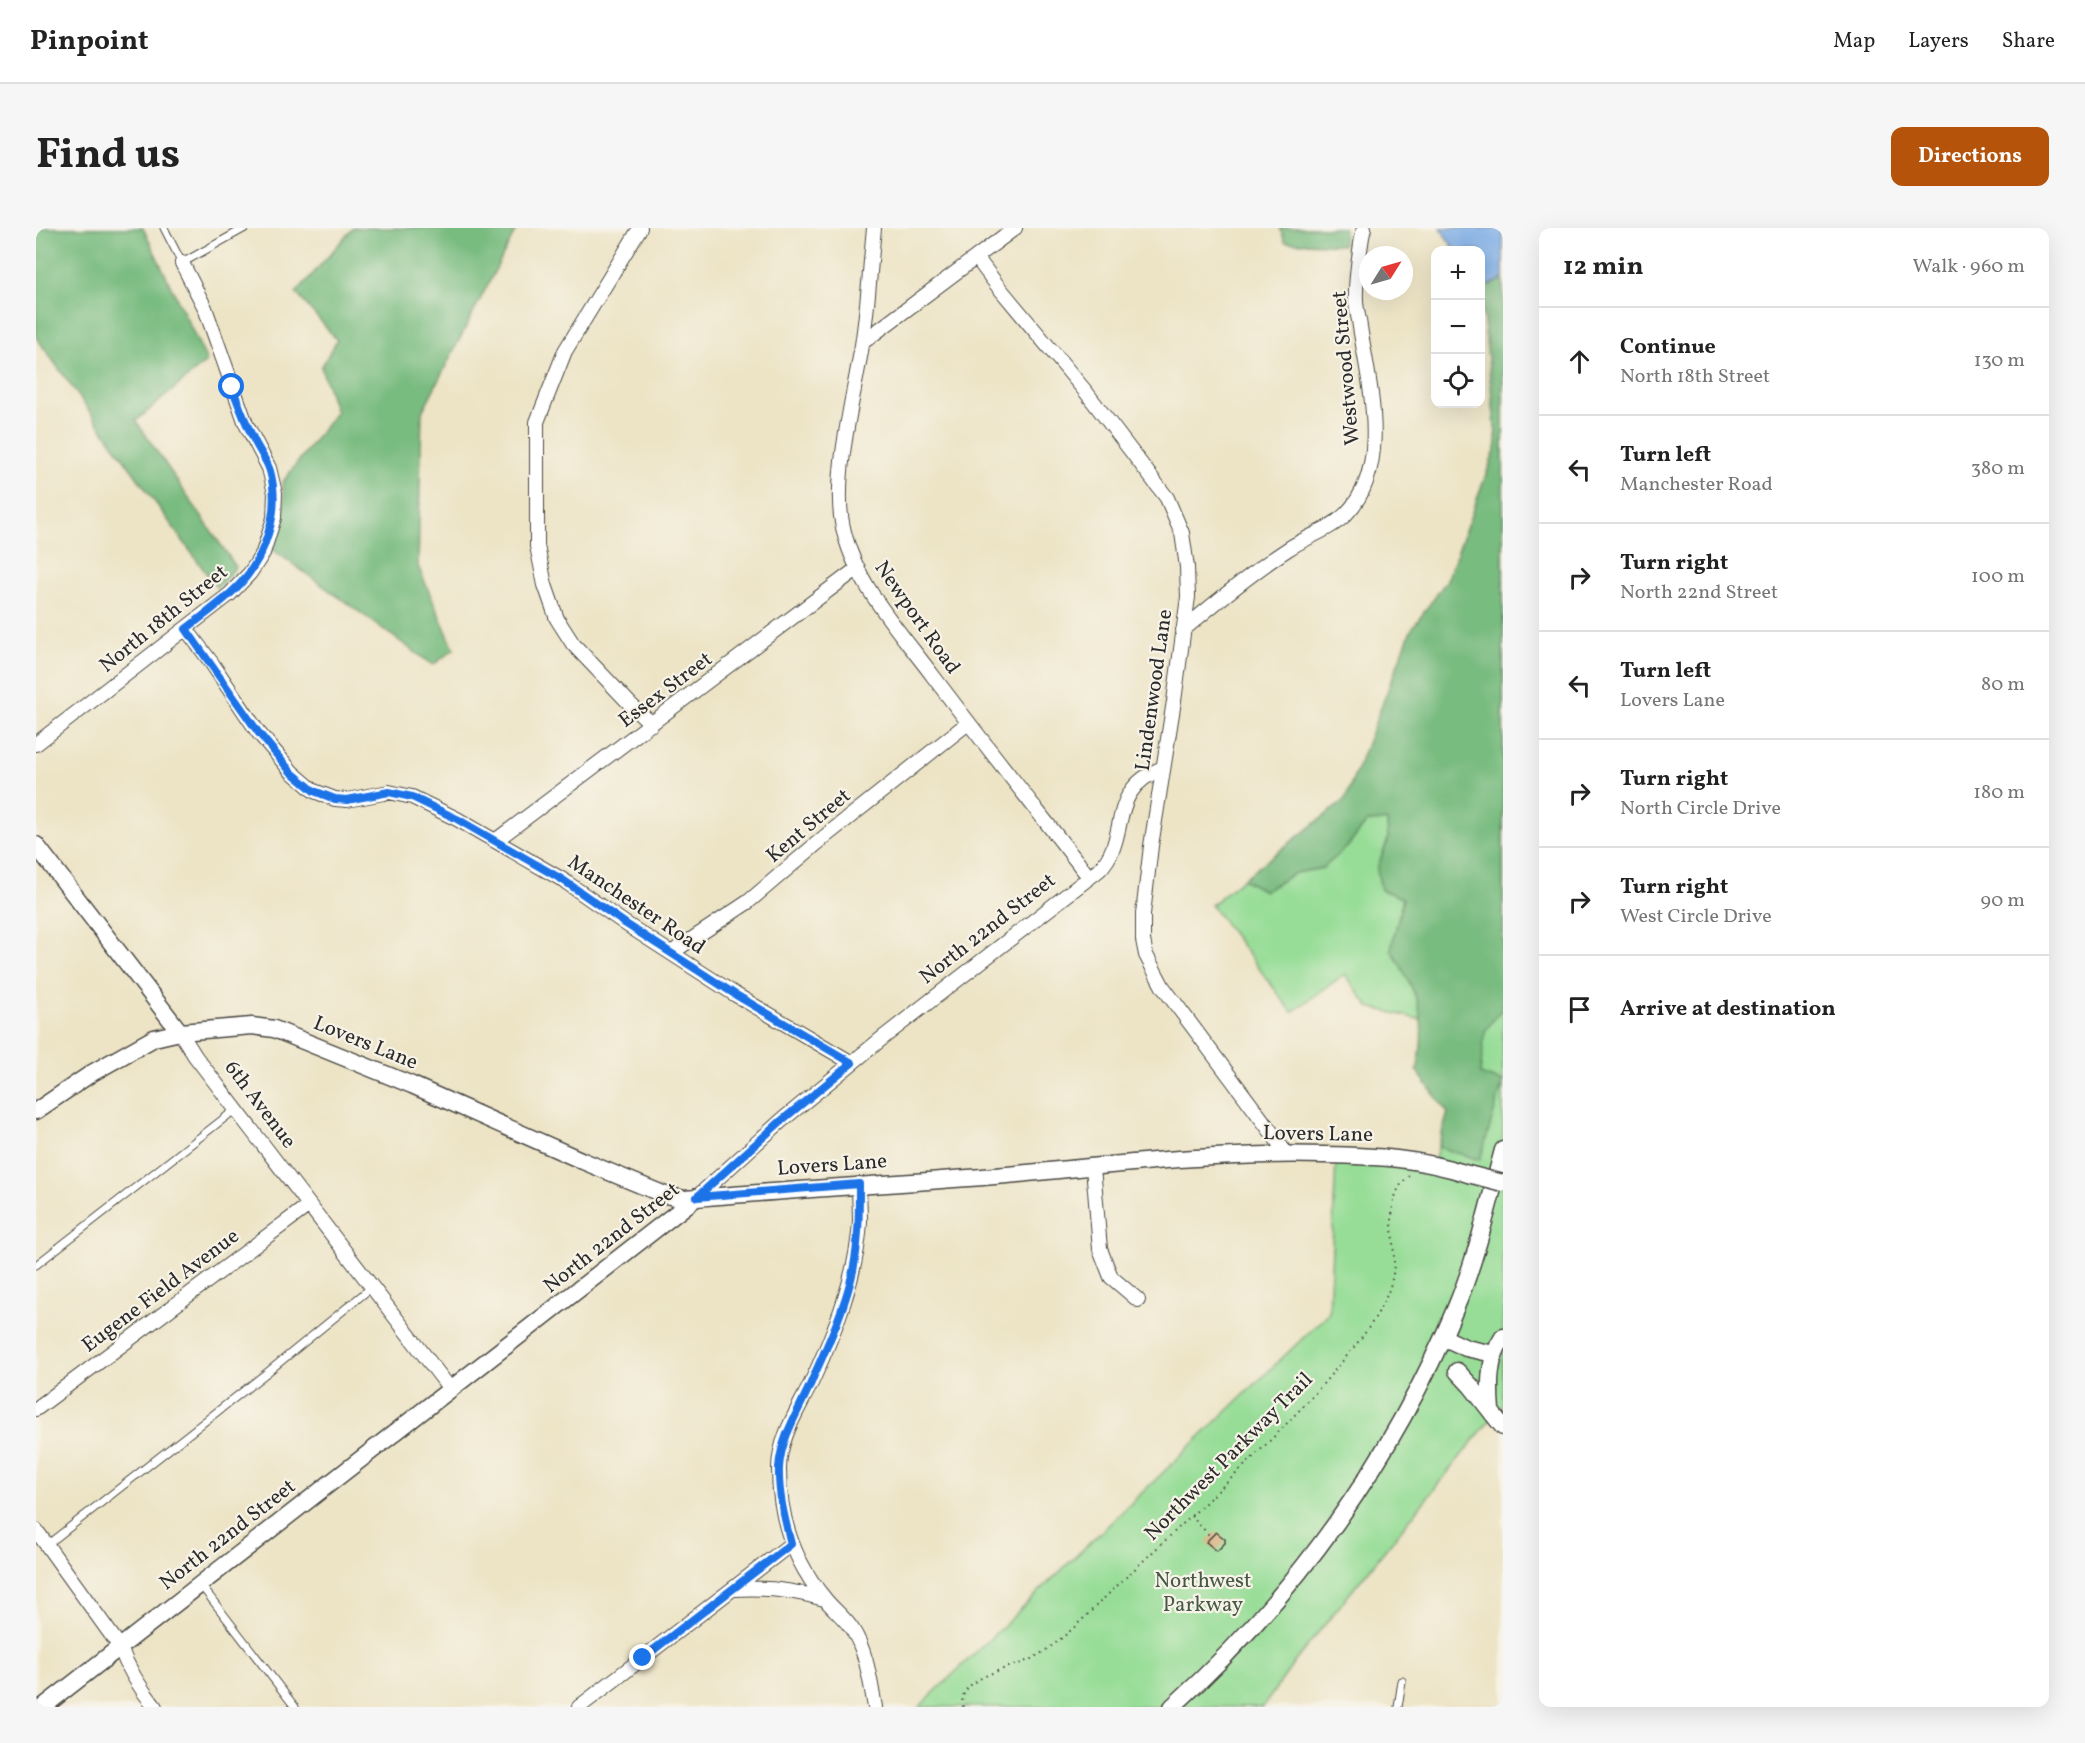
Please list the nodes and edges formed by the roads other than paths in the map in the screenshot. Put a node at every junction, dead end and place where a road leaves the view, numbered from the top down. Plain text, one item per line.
1 (164, 228) edge
2 (245, 228) edge
3 (640, 228) edge
4 (874, 228) edge
5 (1015, 228) edge
6 (1364, 228) edge
7 (976, 257) junction
8 (182, 263) junction
9 (862, 342) junction
10 (858, 568) junction
11 (186, 629) junction
12 (1184, 630) junction
13 (968, 723) junction
14 (652, 724) junction
15 (36, 744) edge
16 (1163, 768) junction
17 (495, 841) junction
18 (36, 844) edge
19 (1089, 877) junction
20 (671, 953) junction
21 (180, 1032) junction
22 (852, 1063) junction
23 (236, 1109) junction
24 (36, 1112) edge
25 (1503, 1150) edge
26 (1285, 1154) junction
27 (1093, 1167) junction
28 (1503, 1183) edge
29 (859, 1184) junction
30 (697, 1197) junction
31 (309, 1205) junction
32 (36, 1265) edge
33 (372, 1287) junction
34 (1138, 1300) dead end
35 (1443, 1337) junction
36 (1503, 1337) edge
37 (1494, 1354) junction
38 (1434, 1359) junction
39 (1457, 1371) junction
40 (1491, 1371) junction
41 (451, 1390) junction
42 (36, 1409) edge
43 (1491, 1411) junction
44 (1503, 1426) edge
45 (36, 1530) edge
46 (791, 1544) junction
47 (47, 1545) junction
48 (200, 1584) junction
49 (734, 1589) junction
50 (825, 1599) junction
51 (120, 1647) junction
52 (1402, 1681) dead end
53 (43, 1707) edge
54 (155, 1707) edge
55 (295, 1707) edge
56 (579, 1707) edge
57 (875, 1707) edge
58 (1172, 1707) edge
59 (1398, 1707) edge

1 - 8 lane
2 - 8 lane
3 - 14 street
4 - 9 street, Newport Road
5 - 7 street
6 - 12 street, Westwood Street
7 - 9 street
7 - 12 street, Lindenwood Lane
8 - 11 street, North 18th Street
9 - 10 street, Newport Road
10 - 13 street, Newport Road
10 - 14 street, Essex Street
11 - 15 street, North 18th Street
11 - 17 street, Manchester Road
12 - 16 street, Lindenwood Lane
13 - 19 street, Newport Road
13 - 20 street, Kent Street
14 - 17 street, Essex Street
16 - 19 street, North 22nd Street
16 - 26 street, Lindenwood Lane
17 - 20 street, Manchester Road
18 - 21 street, 6th Avenue
19 - 22 street, North 22nd Street
20 - 22 street, Manchester Road
21 - 23 street, 6th Avenue
21 - 24 street, Lovers Lane
21 - 30 street, Lovers Lane
22 - 30 street, North 22nd Street
23 - 31 street, 6th Avenue
23 - 32 lane
25 - 35 street
26 - 27 street, Lovers Lane
26 - 28 street, Lovers Lane, bridge
27 - 29 street, Lovers Lane
27 - 34 street
29 - 30 street, Lovers Lane
29 - 46 street
30 - 41 street, North 22nd Street
31 - 33 street, 6th Avenue
31 - 42 street, Eugene Field Avenue
33 - 41 street, 6th Avenue
33 - 47 lane
35 - 37 street
35 - 38 street
36 - 37 street
37 - 40 street
38 - 39 street
38 - 58 street
39 - 40 street
39 - 43 street
40 - 43 street
41 - 48 street, North 22nd Street
43 - 44 street
45 - 47 street
46 - 49 street
46 - 50 street
47 - 51 street
48 - 51 street, North 22nd Street
48 - 55 lane
49 - 50 street
49 - 56 street
50 - 57 street
51 - 53 street, North 22nd Street
51 - 54 street
52 - 59 lane

